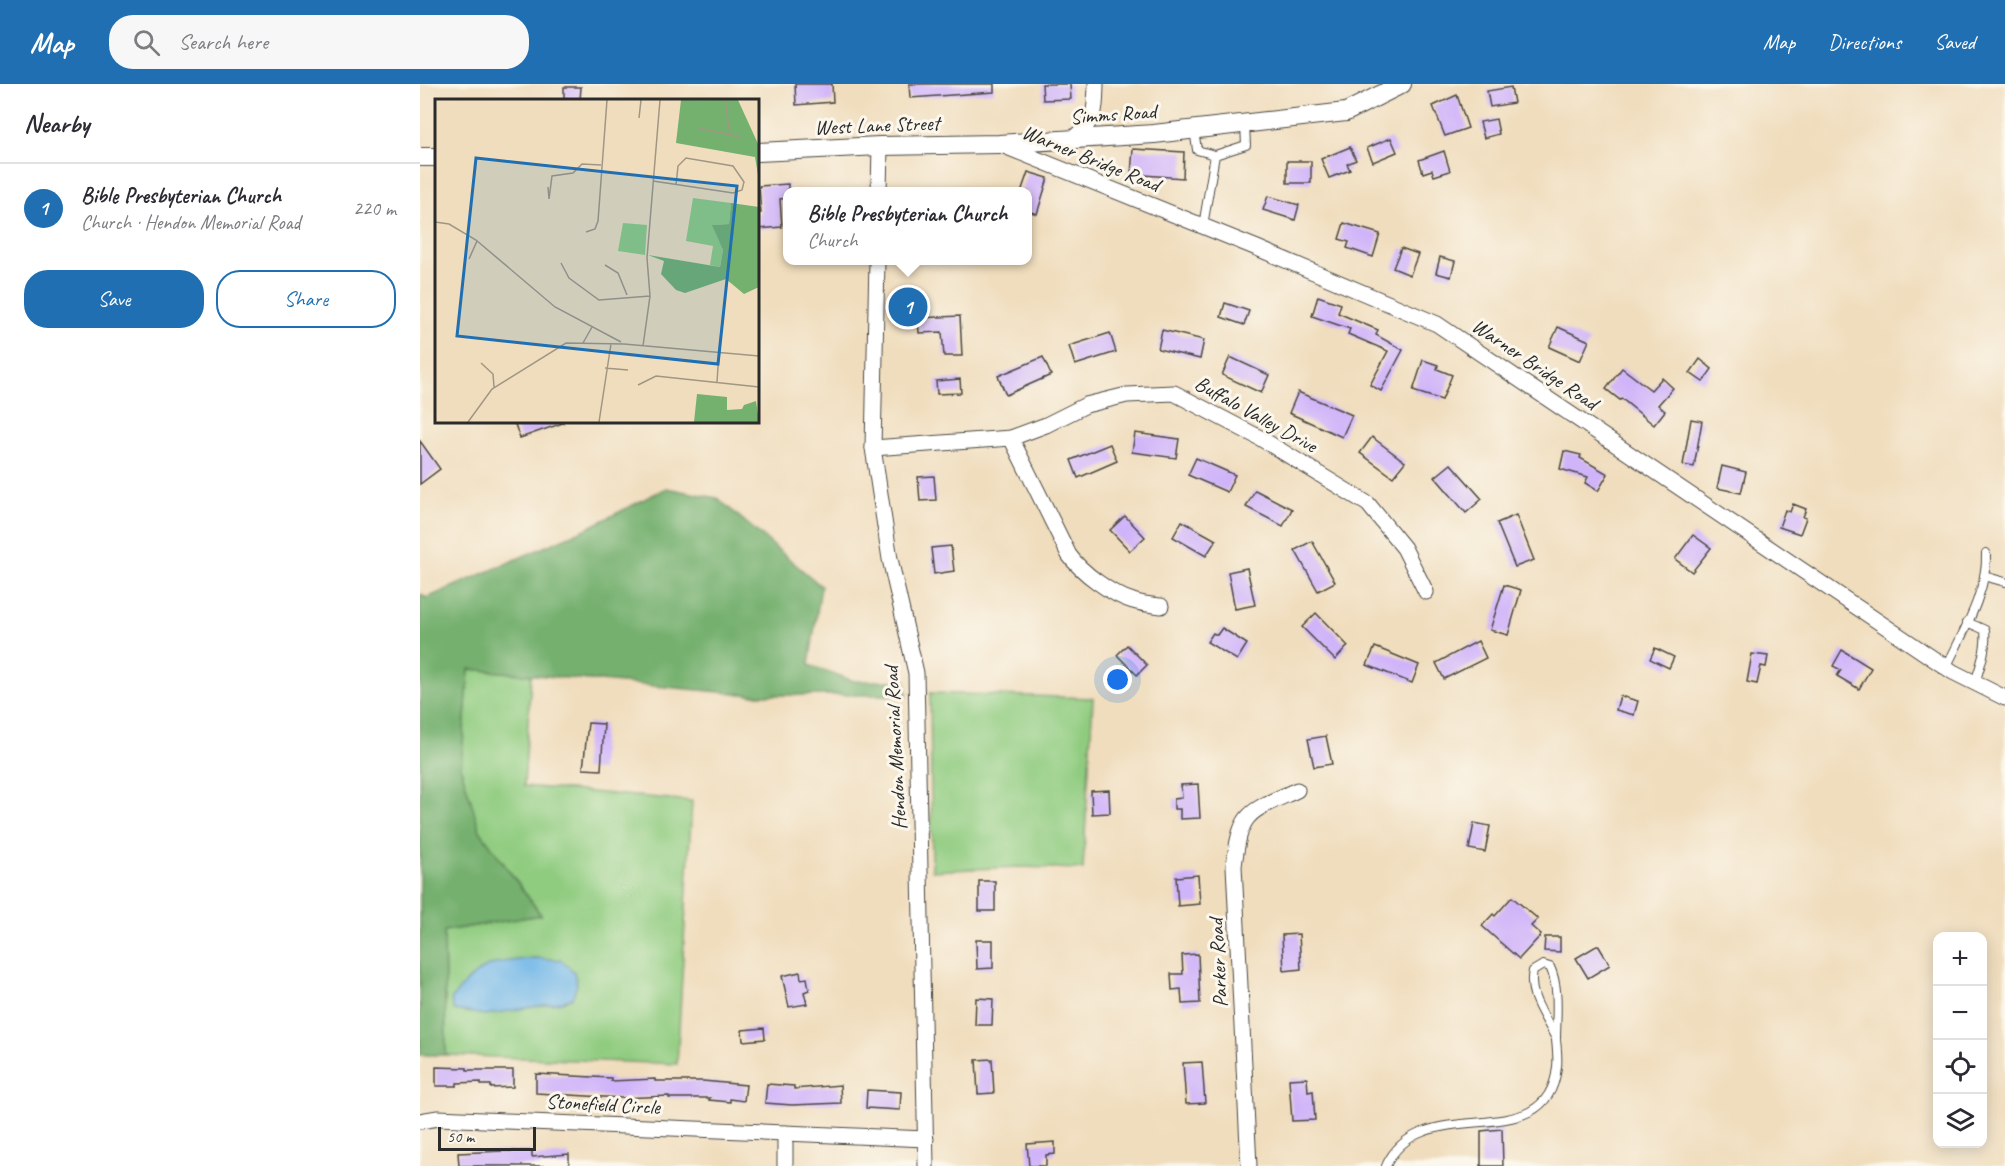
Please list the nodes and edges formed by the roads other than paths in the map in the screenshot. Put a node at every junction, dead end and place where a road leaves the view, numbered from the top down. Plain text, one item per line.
1 (1096, 84) edge
2 (1402, 84) edge
3 (1245, 124) junction
4 (1194, 129) junction
5 (1073, 139) junction
6 (999, 144) junction
7 (880, 146) junction
8 (759, 152) edge
9 (1215, 155) junction
10 (879, 187) edge
11 (1203, 226) junction
12 (877, 265) edge
13 (1011, 438) junction
14 (873, 448) junction
15 (1986, 553) dead end
16 (1984, 576) junction
17 (2005, 582) edge
18 (1426, 592) dead end
19 (1161, 606) dead end
20 (1967, 622) junction
21 (1946, 668) junction
22 (1975, 683) junction
23 (2005, 698) edge
24 (1297, 790) dead end
25 (1556, 1039) junction
26 (420, 1121) edge
27 (785, 1133) junction
28 (926, 1139) junction
29 (785, 1166) edge
30 (926, 1166) edge
31 (1249, 1166) edge
32 (1386, 1166) edge

1 - 5 street
2 - 3 street, Simms Road
3 - 4 street, Simms Road
3 - 9 lane
4 - 5 street, Simms Road
4 - 9 lane
5 - 6 street, Simms Road
6 - 7 street, West Lane Street
6 - 11 street, Warner Bridge Road
7 - 8 street, West Lane Street
7 - 10 street
9 - 11 lane
11 - 21 street, Warner Bridge Road
12 - 14 street, Hendon Memorial Road
13 - 14 street, Buffalo Valley Drive
13 - 18 street, Buffalo Valley Drive
13 - 19 street
14 - 28 street, Hendon Memorial Road
15 - 16 lane
16 - 17 lane
16 - 20 lane
20 - 21 lane
20 - 22 lane
21 - 22 street, Warner Bridge Road
22 - 23 street, Warner Bridge Road
24 - 31 street, Parker Road
25 - 25 lane
25 - 32 lane
26 - 27 street, Stonefield Circle
27 - 28 street, Stonefield Circle
27 - 29 street
28 - 30 street, Hendon Memorial Road

